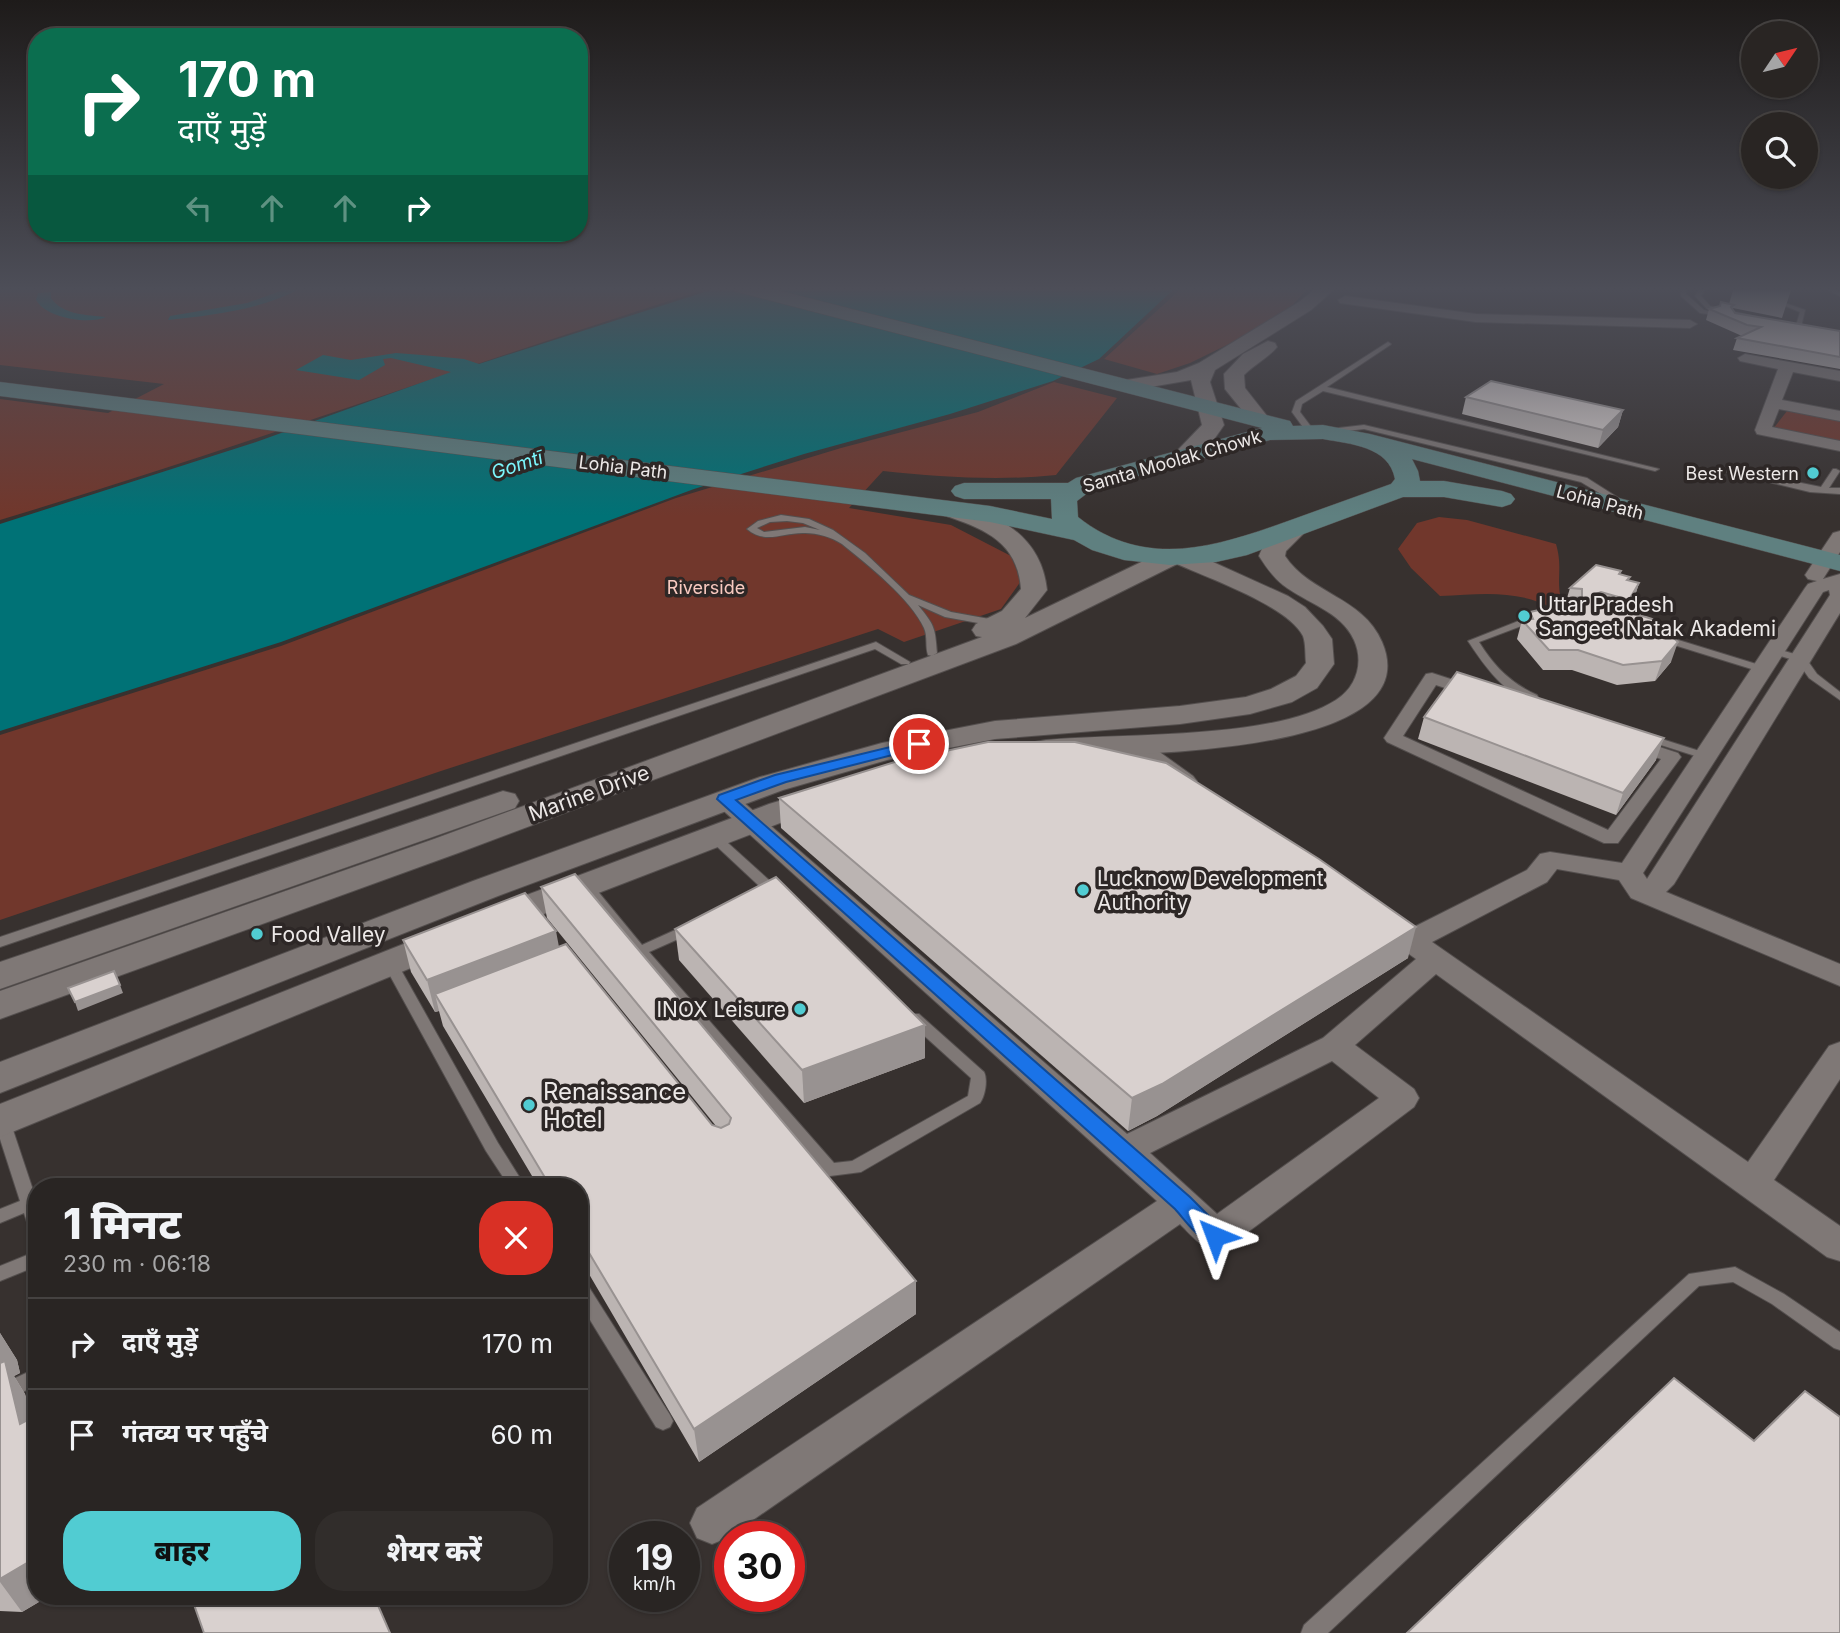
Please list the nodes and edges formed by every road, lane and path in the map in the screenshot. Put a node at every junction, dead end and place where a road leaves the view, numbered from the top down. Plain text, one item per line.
1 (1038, 363) edge
2 (1212, 363) edge
3 (1245, 363) edge
4 (1359, 363) edge
5 (1772, 363) edge
6 (1787, 366) junction
7 (1206, 367) junction
8 (1840, 376) edge
9 (0, 377) edge
10 (1127, 385) junction
11 (0, 388) edge
12 (1321, 388) junction
13 (1773, 403) junction
14 (186, 405) junction
15 (1208, 407) junction
16 (1840, 416) edge
17 (1261, 421) junction
18 (1312, 432) junction
19 (1362, 439) junction
20 (1840, 446) edge
21 (1185, 454) junction
22 (1655, 469) dead end
23 (1730, 470) dead end
24 (1836, 471) dead end
25 (1825, 488) junction
26 (1400, 489) junction
27 (1072, 491) junction
28 (1840, 491) edge
29 (899, 494) junction
30 (946, 508) junction
31 (1640, 513) junction
32 (1296, 529) junction
33 (1078, 533) junction
34 (836, 536) junction
35 (1177, 558) junction
36 (1836, 567) edge
37 (903, 594) junction
38 (1560, 613) edge
39 (1000, 623) junction
40 (1654, 635) edge
41 (918, 657) junction
42 (1801, 659) junction
43 (1768, 660) junction
44 (1840, 697) edge
45 (1131, 743) junction
46 (1705, 756) junction
47 (725, 799) junction
48 (1209, 799) edge
49 (752, 822) junction
50 (714, 837) junction
51 (1611, 839) joint
52 (1635, 882) junction
53 (586, 886) junction
54 (792, 909) edge
55 (1366, 909) edge
56 (700, 924) edge
57 (0, 942) edge
58 (1423, 950) junction
59 (640, 951) junction
60 (389, 961) junction
61 (0, 976) edge
62 (1840, 976) edge
63 (0, 1005) edge
64 (906, 1011) edge
65 (1334, 1046) junction
66 (1840, 1054) edge
67 (0, 1078) edge
68 (1, 1121) edge
69 (1124, 1151) junction
70 (512, 1178) edge
71 (1752, 1184) junction
72 (28, 1201) edge
73 (1183, 1203) junction
74 (28, 1204) edge
75 (0, 1216) edge
76 (1840, 1246) edge
77 (28, 1262) edge
78 (0, 1274) edge
79 (588, 1300) edge
80 (1840, 1342) edge
81 (28, 1380) edge
82 (0, 1394) edge
83 (663, 1421) dead end
84 (712, 1524) dead end
85 (1312, 1633) edge

1 - 10 main road
2 - 7 street
3 - 17 street
4 - 12 lane
5 - 6 street
6 - 8 street
6 - 13 street
7 - 10 street
7 - 15 street
9 - 14 main road, Lohia Path
10 - 15 main road
11 - 14 main road, Lohia Path
12 - 18 lane
12 - 22 lane
13 - 16 street
13 - 20 street
14 - 29 main road, Lohia Path
15 - 17 main road
15 - 21 street
17 - 18 main road
18 - 19 main road, Samta Moolak Chowk
18 - 21 main road, Samta Moolak Chowk
18 - 31 lane
19 - 26 main road, Samta Moolak Chowk
19 - 31 main road, Lohia Path
21 - 27 main road, Samta Moolak Chowk
23 - 25 lane
24 - 25 lane
25 - 28 lane
26 - 32 main road
26 - 36 main road, Lohia Path
27 - 29 main road, Lohia Path
27 - 33 main road, Samta Moolak Chowk
29 - 30 main road, Lohia Path
30 - 33 main road, Lohia Path
30 - 39 street, Marine Drive
31 - 36 main road, Lohia Path
32 - 35 main road
32 - 45 street
33 - 35 main road
34 - 34 lane
34 - 37 lane
35 - 47 street
35 - 63 street, Marine Drive
36 - 42 street
36 - 43 street
37 - 39 lane
37 - 41 lane
38 - 46 lane
39 - 41 street, Marine Drive
40 - 43 lane
41 - 57 lane
41 - 61 street, Marine Drive
42 - 43 lane
42 - 44 lane
42 - 52 street
43 - 46 street
45 - 48 street
45 - 49 street
46 - 52 street
47 - 49 street
47 - 67 street
49 - 50 street
49 - 69 street
50 - 53 street
50 - 54 lane
51 - 51 street
52 - 58 street
52 - 62 street
53 - 59 lane
53 - 60 street
55 - 58 street
56 - 59 lane
58 - 65 street
58 - 71 street
59 - 64 lane
60 - 68 street
60 - 70 lane
65 - 69 street
65 - 73 street
66 - 71 street
68 - 72 lane
69 - 73 street
71 - 76 street
73 - 84 street
74 - 75 lane
77 - 78 lane
79 - 83 lane
80 - 85 lane
81 - 82 lane

